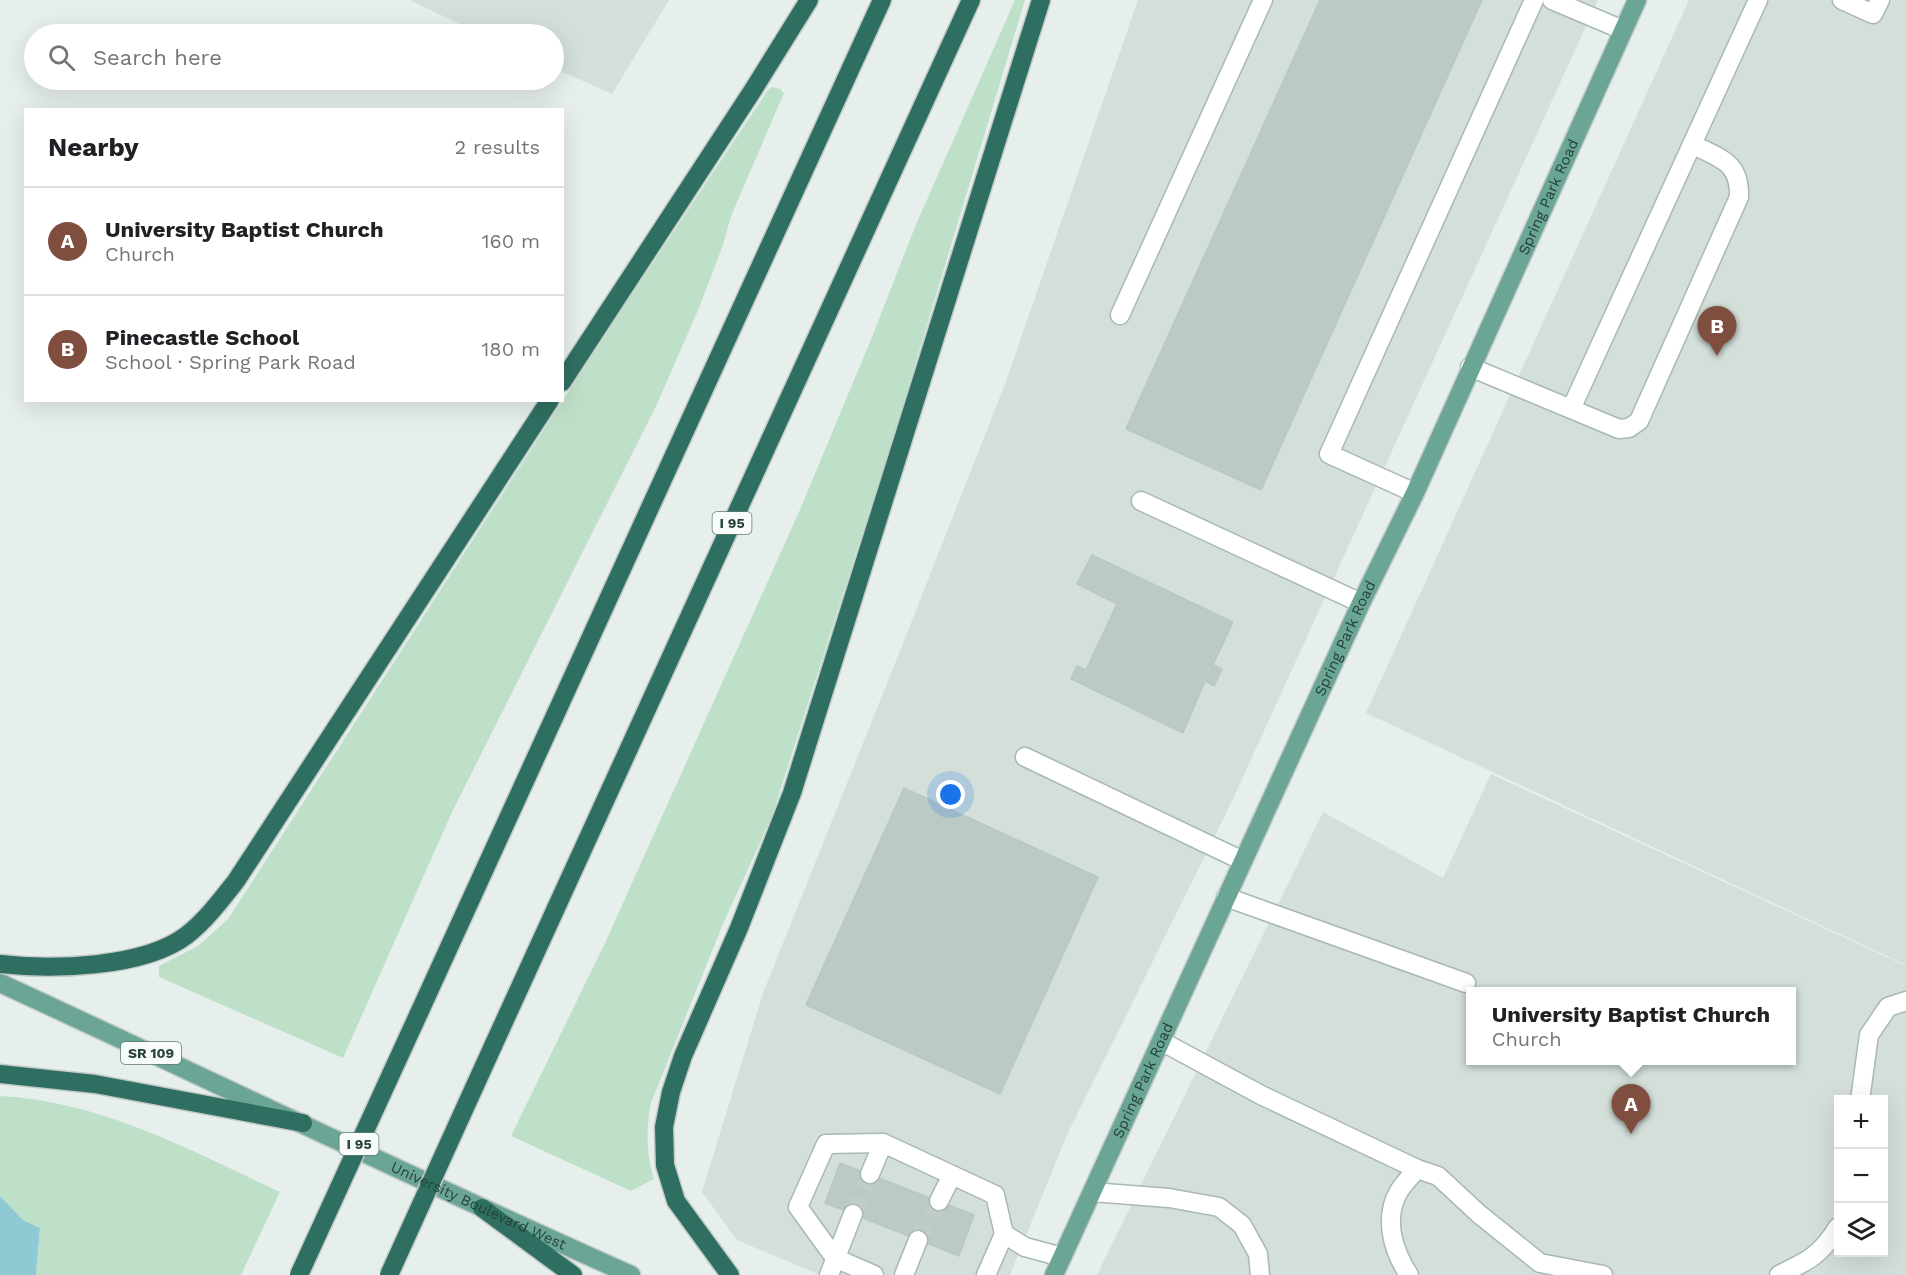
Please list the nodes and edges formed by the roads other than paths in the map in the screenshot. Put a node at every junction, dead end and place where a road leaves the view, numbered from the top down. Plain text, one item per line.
1 (809, 0) edge
2 (882, 0) edge
3 (971, 0) edge
4 (1041, 0) edge
5 (1263, 0) edge
6 (1534, 0) edge
7 (1552, 0) edge
8 (1637, 0) edge
9 (1758, 0) edge
10 (1842, 0) edge
11 (1880, 0) edge
12 (1623, 30) junction
13 (1692, 144) junction
14 (1120, 315) dead end
15 (1470, 367) junction
16 (564, 379) edge
17 (549, 402) edge
18 (1571, 409) junction
19 (1415, 493) junction
20 (1142, 501) dead end
21 (1361, 603) junction
22 (1024, 758) dead end
23 (1243, 861) junction
24 (1226, 897) junction
25 (0, 964) edge
26 (0, 982) edge
27 (1466, 983) dead end
28 (1906, 1001) edge
29 (1161, 1041) junction
30 (0, 1074) edge
31 (1861, 1095) edge
32 (303, 1123) junction
33 (883, 1143) junction
34 (1417, 1169) junction
35 (870, 1174) tunnel mouth
36 (952, 1175) junction
37 (1092, 1192) junction
38 (939, 1201) tunnel mouth
39 (482, 1208) junction
40 (853, 1214) tunnel mouth
41 (1004, 1234) junction
42 (1834, 1235) edge
43 (918, 1240) tunnel mouth
44 (1062, 1257) junction
45 (832, 1267) edge
46 (299, 1275) edge
47 (389, 1275) edge
48 (573, 1275) edge
49 (631, 1275) edge
50 (730, 1275) edge
51 (874, 1275) edge
52 (904, 1275) edge
53 (986, 1275) edge
54 (1054, 1275) edge
55 (1260, 1275) edge
56 (1409, 1275) edge
57 (1603, 1275) edge
58 (1779, 1275) edge

1 - 16 highway
2 - 46 highway, I 95, bridge
3 - 47 highway, I 95, bridge
4 - 50 highway
5 - 14 lane
6 - 19 lane
7 - 12 lane
8 - 12 main road, Spring Park Road
9 - 13 lane
10 - 11 lane
12 - 15 main road, Spring Park Road
13 - 18 lane
13 - 18 lane
15 - 18 lane
15 - 19 main road, Spring Park Road
17 - 25 highway
19 - 21 main road, Spring Park Road
20 - 21 lane
21 - 23 main road, Spring Park Road
22 - 23 lane
23 - 24 main road, Spring Park Road
24 - 27 lane
24 - 29 main road, Spring Park Road
26 - 32 main road, University Boulevard West / SR 109
28 - 31 lane
29 - 34 lane
29 - 37 main road, Spring Park Road
30 - 32 highway
32 - 39 main road, University Boulevard West / SR 109
33 - 35 lane
33 - 36 lane
33 - 45 lane
34 - 56 lane
34 - 57 lane
36 - 38 lane
36 - 41 lane
37 - 44 main road, Spring Park Road
37 - 55 lane
39 - 48 highway
39 - 49 main road, University Boulevard West / SR 109
40 - 45 lane
41 - 44 lane
41 - 53 lane
42 - 58 lane
43 - 52 lane
44 - 54 main road, Spring Park Road
45 - 51 lane

